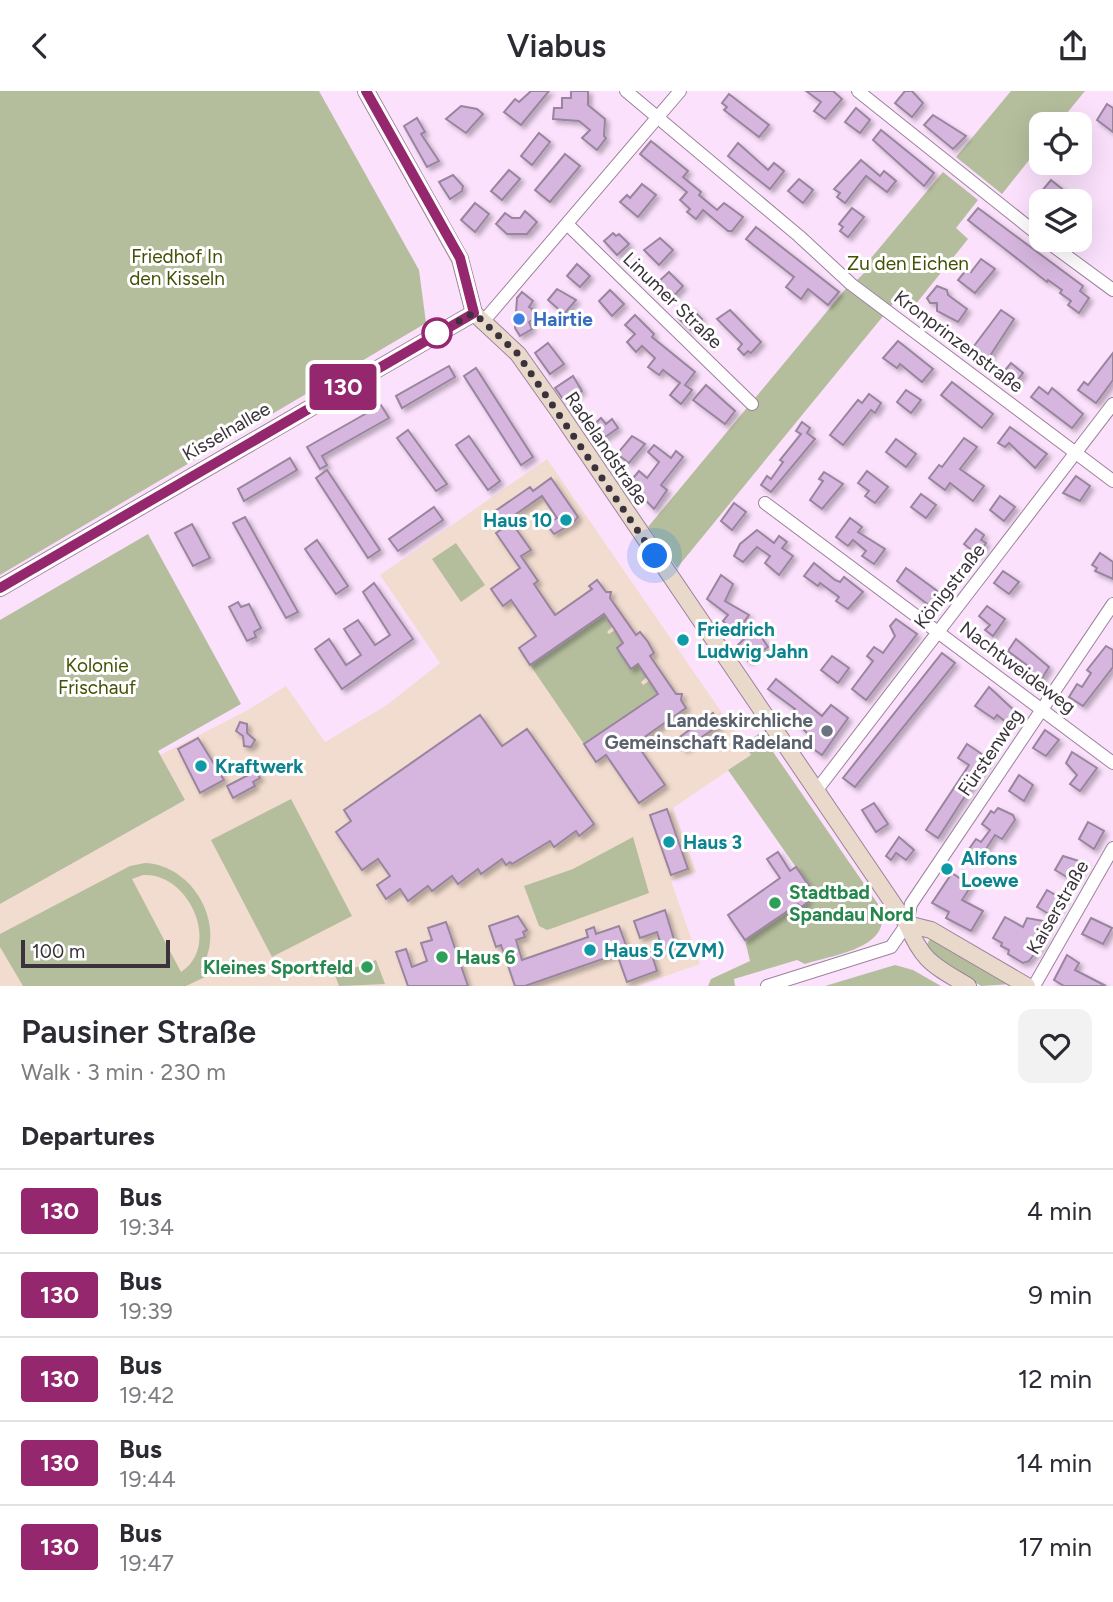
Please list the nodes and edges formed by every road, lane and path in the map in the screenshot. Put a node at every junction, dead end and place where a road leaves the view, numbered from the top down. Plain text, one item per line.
1 (366, 91) edge
2 (626, 91) edge
3 (680, 91) edge
4 (858, 91) edge
5 (656, 119) junction
6 (566, 224) junction
7 (1029, 227) edge
8 (1062, 252) edge
9 (1113, 290) edge
10 (478, 318) junction
11 (752, 404) dead end
12 (1113, 404) edge
13 (1075, 454) junction
14 (1113, 481) edge
15 (765, 503) dead end
16 (0, 588) edge
17 (1113, 604) edge
18 (939, 632) junction
19 (1042, 709) junction
20 (1113, 763) edge
21 (816, 791) junction
22 (1113, 848) edge
23 (907, 924) junction
24 (767, 986) edge
25 (968, 986) edge
26 (1027, 986) edge
27 (1034, 986) edge

1 - 10 street
2 - 5 street, Kronprinzenstraße
3 - 5 street
4 - 7 street
5 - 6 street
5 - 13 street, Kronprinzenstraße
6 - 10 street
6 - 11 street, Linumer Straße
8 - 9 street
10 - 16 street, Kisselnallee
10 - 21 street, Radelandstraße
12 - 13 street, Königstraße
13 - 14 street, Kronprinzenstraße
13 - 18 street, Königstraße
15 - 18 street, Nachtweideweg
17 - 19 street, Fürstenweg
18 - 19 street, Nachtweideweg
18 - 21 street, Königstraße
19 - 20 street, Nachtweideweg
19 - 23 street, Fürstenweg
21 - 23 street, Radelandstraße
22 - 27 street, Kaiserstraße
23 - 24 street
23 - 25 street, Radelandstraße
23 - 26 street

